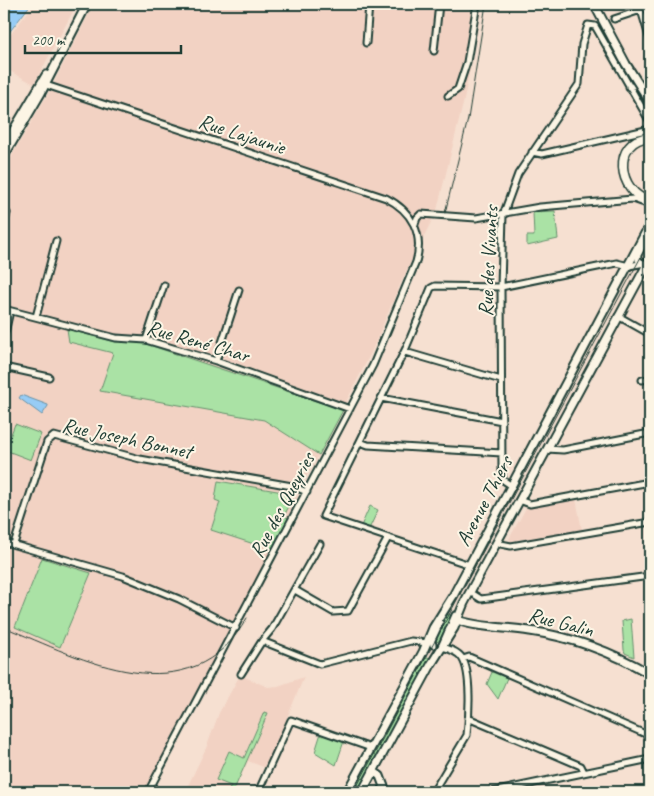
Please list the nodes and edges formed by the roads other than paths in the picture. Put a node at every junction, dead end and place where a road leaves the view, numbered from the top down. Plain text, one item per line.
1 (83, 4) edge
2 (87, 4) edge
3 (369, 4) edge
4 (439, 4) edge
5 (477, 4) edge
6 (594, 4) edge
7 (650, 7) edge
8 (641, 10) junction
9 (614, 19) dead end
10 (650, 40) edge
11 (366, 43) dead end
12 (434, 51) dead end
13 (650, 81) edge
14 (45, 85) junction
15 (629, 87) junction
16 (448, 96) dead end
17 (650, 102) edge
18 (650, 122) edge
19 (650, 129) edge
20 (650, 137) edge
21 (4, 146) edge
22 (532, 152) junction
23 (4, 156) edge
24 (647, 202) edge
25 (503, 212) junction
26 (7, 213) dead end
27 (415, 224) junction
28 (650, 224) edge
29 (4, 225) edge
30 (650, 232) edge
31 (56, 241) dead end
32 (648, 261) edge
33 (630, 266) junction
34 (164, 285) dead end
35 (501, 287) junction
36 (239, 290) dead end
37 (4, 309) edge
38 (10, 311) junction
39 (618, 316) junction
40 (36, 317) junction
41 (650, 334) edge
42 (4, 337) edge
43 (146, 340) junction
44 (405, 352) junction
45 (216, 361) junction
46 (4, 367) edge
47 (49, 377) dead end
48 (650, 379) edge
49 (501, 380) junction
50 (642, 380) dead end
51 (381, 398) junction
52 (350, 409) junction
53 (502, 421) junction
54 (650, 433) edge
55 (360, 442) junction
56 (547, 448) junction
57 (502, 453) junction
58 (650, 482) edge
59 (512, 486) junction
60 (307, 492) junction
61 (519, 500) junction
62 (650, 522) edge
63 (388, 538) junction
64 (4, 542) edge
65 (496, 543) junction
66 (14, 544) junction
67 (320, 544) dead end
68 (470, 565) junction
69 (650, 576) edge
70 (295, 590) junction
71 (470, 592) junction
72 (444, 610) junction
73 (456, 617) junction
74 (236, 628) junction
75 (262, 641) junction
76 (430, 644) junction
77 (441, 647) junction
78 (463, 659) junction
79 (241, 674) dead end
80 (650, 674) edge
81 (468, 718) junction
82 (650, 736) edge
83 (371, 748) junction
84 (650, 759) edge
85 (373, 771) junction
86 (584, 772) junction
87 (148, 792) edge
88 (258, 792) edge
89 (347, 792) edge
90 (362, 792) edge
91 (386, 792) edge
92 (432, 792) edge
93 (492, 792) edge

1 - 14 main road
2 - 14 main road
3 - 11 street
4 - 12 street
5 - 16 street
6 - 17 main road, bridge
7 - 8 street
8 - 9 street
8 - 10 street
13 - 15 street
14 - 21 main road
14 - 23 main road
14 - 27 street, Rue Lajaunie
15 - 18 street
15 - 22 street, Rue des Vivants
19 - 22 street
20 - 24 main road
22 - 25 street, Rue des Vivants
24 - 25 street
25 - 27 street
25 - 35 street, Rue des Vivants
26 - 29 street
27 - 52 street, Rue des Queyries
28 - 33 main road, Avenue Thiers
30 - 32 street
31 - 40 street
32 - 33 street
32 - 39 main road, Avenue Thiers
33 - 35 street
33 - 59 main road, Avenue Thiers
34 - 43 street
35 - 44 street
35 - 49 street, Rue des Vivants
36 - 45 street
37 - 38 street, Rue René Char
38 - 40 street, Rue René Char
38 - 42 street
39 - 41 street
39 - 56 main road, Avenue Thiers
40 - 43 street, Rue René Char
43 - 45 street, Rue René Char
44 - 49 street
44 - 51 street
45 - 52 street, Rue René Char
46 - 47 street
48 - 50 street
49 - 53 street, Rue des Vivants
51 - 53 street
51 - 55 street
52 - 60 street, Rue des Queyries
53 - 57 street, Rue des Vivants
54 - 56 street
55 - 57 street
55 - 63 street
56 - 61 main road, Avenue Thiers
57 - 59 street, Rue des Vivants
58 - 61 street
59 - 68 main road, Avenue Thiers
60 - 66 street, Rue Joseph Bonnet
60 - 74 street, Rue des Queyries
61 - 65 main road, Avenue Thiers
62 - 65 street
63 - 68 street
63 - 70 street
64 - 66 street
65 - 71 main road, Avenue Thiers
66 - 74 street
67 - 70 street
68 - 72 main road, Avenue Thiers
69 - 71 street
70 - 75 street
71 - 73 main road, Avenue Thiers
72 - 73 main road, Rue Galin
72 - 76 main road, Avenue Thiers
73 - 77 main road, Avenue Thiers
73 - 80 main road, Rue Galin
74 - 87 street, Rue des Queyries
75 - 76 street
75 - 79 street
76 - 77 main road
76 - 83 main road, Avenue Thiers
77 - 78 street
77 - 85 main road, Avenue Thiers
78 - 81 street
78 - 82 street
81 - 86 street
81 - 92 street
83 - 88 street
83 - 89 main road, Avenue Thiers
84 - 86 street
85 - 90 main road, Avenue Thiers
85 - 91 main road
86 - 93 street

